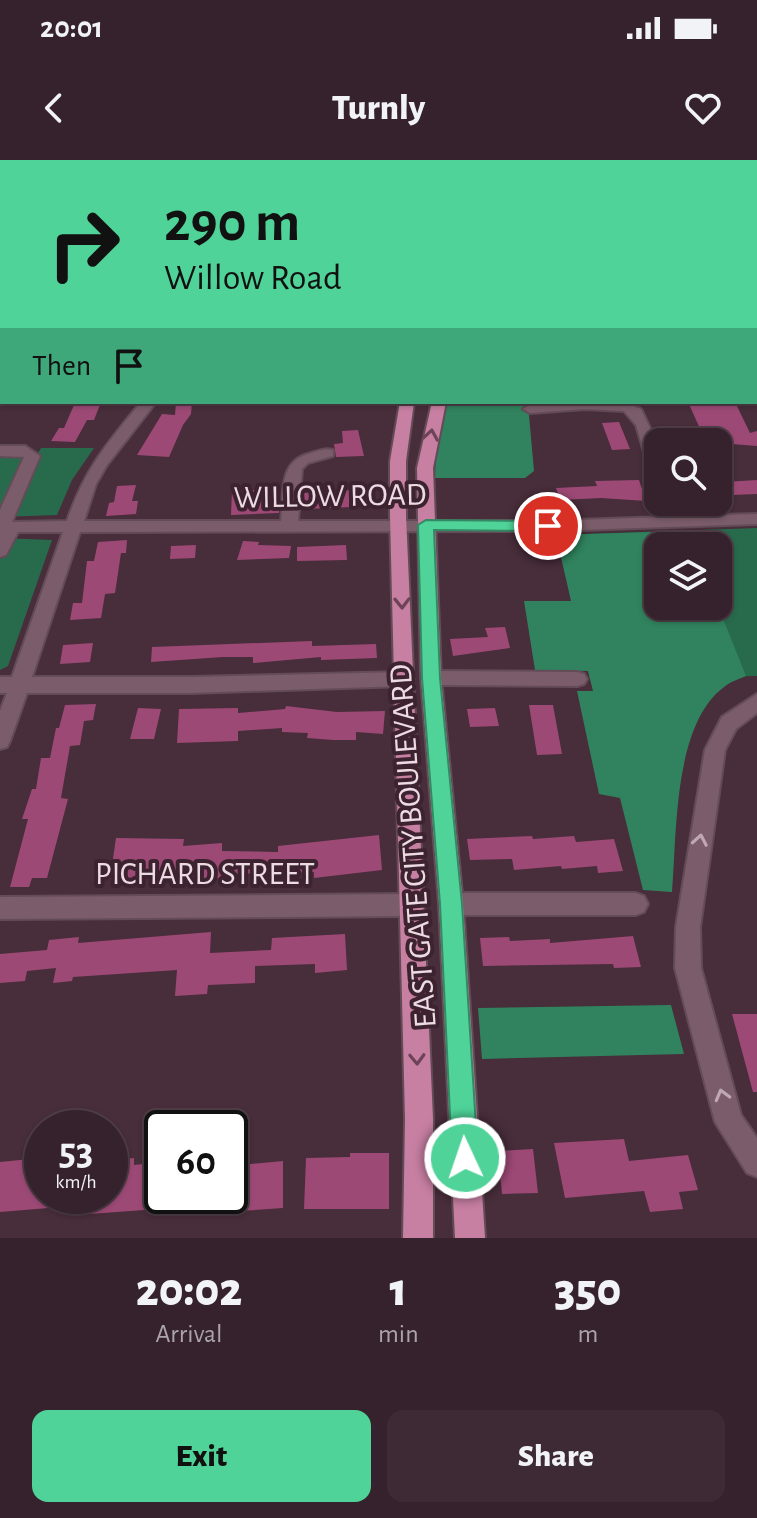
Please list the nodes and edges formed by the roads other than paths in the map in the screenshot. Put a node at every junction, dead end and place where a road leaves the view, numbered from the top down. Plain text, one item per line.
1 (147, 404) edge
2 (407, 404) edge
3 (439, 404) edge
4 (624, 404) edge
5 (530, 409) dead end
6 (644, 433) edge
7 (0, 451) edge
8 (328, 453) dead end
9 (673, 516) edge
10 (757, 519) edge
11 (675, 521) junction
12 (398, 525) junction
13 (426, 525) junction
14 (289, 526) junction
15 (5, 527) edge
16 (71, 529) junction
17 (0, 551) edge
18 (431, 678) junction
19 (404, 679) junction
20 (577, 679) dead end
21 (10, 685) edge
22 (757, 702) edge
23 (0, 741) edge
24 (451, 904) junction
25 (636, 904) dead end
26 (411, 905) junction
27 (0, 908) edge
28 (757, 1163) edge
29 (418, 1238) edge
30 (470, 1238) edge

1 - 16 street
2 - 12 main road, EAST GATE CITY BOULEVARD
13 -> 3 main road, EAST GATE CITY BOULEVARD
4 - 5 street
4 - 6 street
7 - 15 street
8 - 14 street
9 - 11 street
10 - 11 street, WILLOW ROAD
11 - 13 street, WILLOW ROAD
12 - 13 street, WILLOW ROAD
12 - 14 street, WILLOW ROAD
12 -> 19 main road, EAST GATE CITY BOULEVARD
13 - 18 main road, EAST GATE CITY BOULEVARD
14 - 16 street, WILLOW ROAD
15 - 16 street, WILLOW ROAD
15 - 17 street
16 - 21 street
18 - 20 street
18 - 24 main road, EAST GATE CITY BOULEVARD
19 - 21 street
19 - 26 main road, EAST GATE CITY BOULEVARD
21 - 23 street
28 -> 22 street
24 - 25 street
24 - 30 main road, EAST GATE CITY BOULEVARD
26 - 27 street, PICHARD STREET
26 -> 29 main road, EAST GATE CITY BOULEVARD

